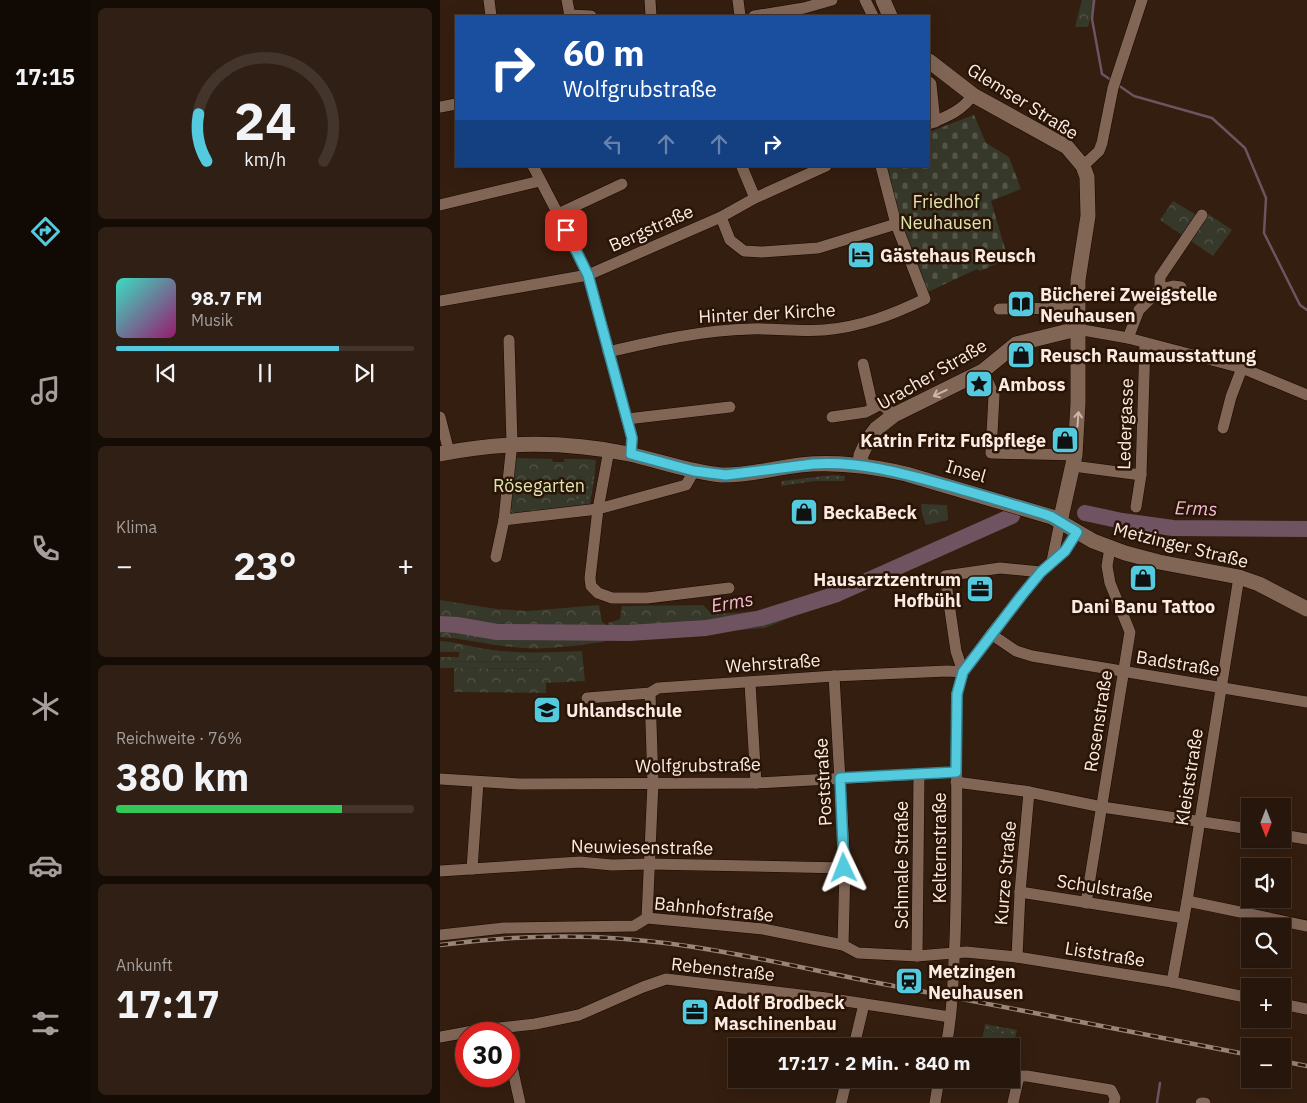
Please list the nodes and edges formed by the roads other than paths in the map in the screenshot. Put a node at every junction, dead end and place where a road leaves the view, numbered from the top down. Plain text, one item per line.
1 (489, 0) edge
2 (567, 0) edge
3 (650, 0) edge
4 (738, 0) edge
5 (832, 0) edge
6 (865, 0) edge
7 (882, 0) edge
8 (1142, 0) edge
9 (491, 15) edge
10 (570, 15) edge
11 (652, 15) edge
12 (740, 15) edge
13 (760, 15) edge
14 (872, 15) edge
15 (890, 15) edge
16 (930, 63) edge
17 (930, 83) edge
18 (973, 95) junction
19 (455, 104) edge
20 (440, 107) edge
21 (932, 123) edge
22 (1084, 166) junction
23 (533, 167) edge
24 (742, 167) edge
25 (824, 167) edge
26 (881, 167) edge
27 (540, 181) junction
28 (622, 184) dead end
29 (755, 198) junction
30 (440, 205) edge
31 (558, 214) junction
32 (1202, 215) dead end
33 (721, 216) junction
34 (896, 224) junction
35 (588, 275) junction
36 (1182, 287) dead end
37 (1160, 289) junction
38 (440, 301) edge
39 (1077, 308) junction
40 (1000, 309) dead end
41 (1078, 329) junction
42 (1128, 338) junction
43 (509, 340) dead end
44 (1145, 343) junction
45 (608, 352) junction
46 (863, 364) dead end
47 (1242, 368) junction
48 (983, 371) junction
49 (1307, 395) edge
50 (730, 407) dead end
51 (872, 408) junction
52 (894, 415) junction
53 (440, 417) edge
54 (832, 417) dead end
55 (627, 419) junction
56 (1223, 428) dead end
57 (512, 443) junction
58 (609, 450) junction
59 (444, 453) edge
60 (631, 454) junction
61 (1074, 460) junction
62 (860, 465) junction
63 (694, 471) junction
64 (1141, 474) junction
65 (1136, 507) dead end
66 (598, 509) junction
67 (504, 520) junction
68 (1060, 522) junction
69 (1077, 532) junction
70 (1110, 548) junction
71 (496, 557) dead end
72 (1052, 561) junction
73 (1041, 572) junction
74 (1238, 577) junction
75 (729, 588) dead end
76 (1307, 609) edge
77 (991, 634) junction
78 (963, 672) junction
79 (1124, 672) junction
80 (834, 676) junction
81 (750, 683) junction
82 (1220, 688) junction
83 (650, 693) junction
84 (587, 698) dead end
85 (1307, 702) edge
86 (919, 775) junction
87 (956, 777) junction
88 (840, 778) junction
89 (440, 779) edge
90 (478, 782) junction
91 (653, 783) junction
92 (756, 783) junction
93 (1029, 792) junction
94 (1102, 807) junction
95 (1200, 820) junction
96 (1241, 827) edge
97 (1291, 836) edge
98 (1307, 839) edge
99 (649, 864) junction
100 (844, 868) junction
101 (472, 869) junction
102 (440, 871) edge
103 (1020, 892) junction
104 (1187, 902) junction
105 (1086, 903) junction
106 (647, 918) junction
107 (1184, 918) junction
108 (1307, 926) edge
109 (440, 935) edge
110 (843, 945) junction
111 (954, 954) junction
112 (918, 956) junction
113 (1017, 957) junction
114 (1172, 982) junction
115 (1241, 996) edge
116 (864, 1004) junction
117 (1291, 1006) edge
118 (1307, 1009) edge
119 (950, 1017) junction
120 (520, 1027) edge
121 (455, 1035) edge
122 (440, 1036) edge
123 (856, 1038) edge
124 (947, 1038) edge
125 (517, 1087) edge
126 (845, 1088) edge
127 (938, 1088) edge
128 (520, 1103) edge
129 (841, 1103) edge
130 (935, 1103) edge
131 (1013, 1103) edge
132 (1114, 1103) edge
133 (1201, 1103) edge
134 (1206, 1103) edge

1 - 9 street
2 - 10 street
3 - 11 street
4 - 12 street
5 - 13 street
6 - 14 street
7 - 15 street
8 - 22 street
16 - 18 street, Glemser Straße
17 - 21 street
18 - 21 street
18 - 22 street, Glemser Straße
19 - 20 street
22 - 39 street, Glemser Straße
23 - 27 street
24 - 29 street
25 - 29 street, Bergstraße
26 - 34 street
27 - 30 street
27 - 31 street
28 - 31 street
29 - 33 street, Bergstraße
31 - 35 street
32 - 37 street
33 - 34 street
33 - 35 street, Bergstraße
34 - 45 street, Hinter der Kirche
35 - 38 street, Bergstraße
35 - 45 street
36 - 37 street
37 - 42 street
39 - 40 street
39 - 41 street, Glemser Straße
41 - 42 street
41 - 48 street, Uracher Straße
61 -> 41 street
42 - 44 street
43 - 57 street
44 - 47 street
44 - 64 street, Ledergasse
45 - 55 street
46 - 51 street
47 - 49 street
47 - 56 street
48 -> 52 street, Uracher Straße
48 - 61 street
50 - 55 street
51 - 52 street
51 - 54 street
52 - 62 street, Uracher Straße
53 - 59 street
55 - 60 street
57 - 58 street
57 - 59 street
57 - 67 street
58 - 60 street
58 - 66 street
60 - 63 street
61 - 64 street
61 - 68 street
62 - 63 street
62 - 68 street, Insel
63 - 66 street
64 - 65 street, Ledergasse
66 - 67 street
66 - 75 street
67 - 71 street
68 - 69 street, Metzinger Straße
68 - 72 street
69 - 70 street, Metzinger Straße
69 - 72 street, Kelternstraße
70 - 74 street, Metzinger Straße
70 - 79 street, Rosenstraße
72 - 73 street, Kelternstraße
73 - 77 street, Kelternstraße
73 - 78 street
74 - 76 street, Metzinger Straße
74 - 82 street, Kleiststraße
77 - 78 street, Kelternstraße
77 - 79 street, Badstraße
78 - 80 street, Wehrstraße
78 - 87 street, Kelternstraße
79 - 82 street, Badstraße
79 - 94 street, Rosenstraße
80 - 81 street, Wehrstraße
80 - 88 street, Poststraße
81 - 83 street, Wehrstraße
81 - 92 street
82 - 85 street, Badstraße
82 - 95 street, Kleiststraße
83 - 84 street, Wehrstraße
83 - 91 street
86 - 87 street, Wolfgrubstraße
86 - 88 street, Wolfgrubstraße
86 - 112 street, Schmale Straße
87 - 93 street, Wolfgrubstraße
87 - 111 street, Kelternstraße
88 - 92 street, Wolfgrubstraße
88 - 100 street, Poststraße
89 - 90 street, Wolfgrubstraße
90 - 91 street, Wolfgrubstraße
90 - 101 street
91 - 92 street, Wolfgrubstraße
91 - 99 street
93 - 94 street, Wolfgrubstraße
93 - 103 street, Kurze Straße
94 - 95 street, Wolfgrubstraße
94 - 105 street, Rosenstraße
95 - 96 street, Wolfgrubstraße
95 - 104 street, Kleiststraße
97 - 98 street
99 - 100 street, Neuwiesenstraße
99 - 101 street, Neuwiesenstraße
99 - 106 street
100 - 110 street, Poststraße
101 - 102 street, Neuwiesenstraße
103 - 105 street, Schulstraße
103 - 113 street, Kurze Straße
104 - 107 street, Kleiststraße
104 - 108 street
105 - 107 street, Schulstraße
106 - 109 street, Bahnhofstraße
106 - 110 street, Bahnhofstraße
107 - 114 street, Kleiststraße
110 - 112 street, Bahnhofstraße
111 - 112 street, Bahnhofstraße
111 - 113 street, Liststraße
111 - 119 street, Kelternstraße
113 - 114 street, Liststraße
114 - 115 street, Liststraße
116 - 119 street, Rebenstraße
116 - 120 street, Rebenstraße
116 - 123 street
117 - 118 street
119 - 124 street, Kelternstraße
121 - 122 street, Rebenstraße
125 - 128 street
126 - 129 street
127 - 130 street
131 - 132 street
133 - 134 street

